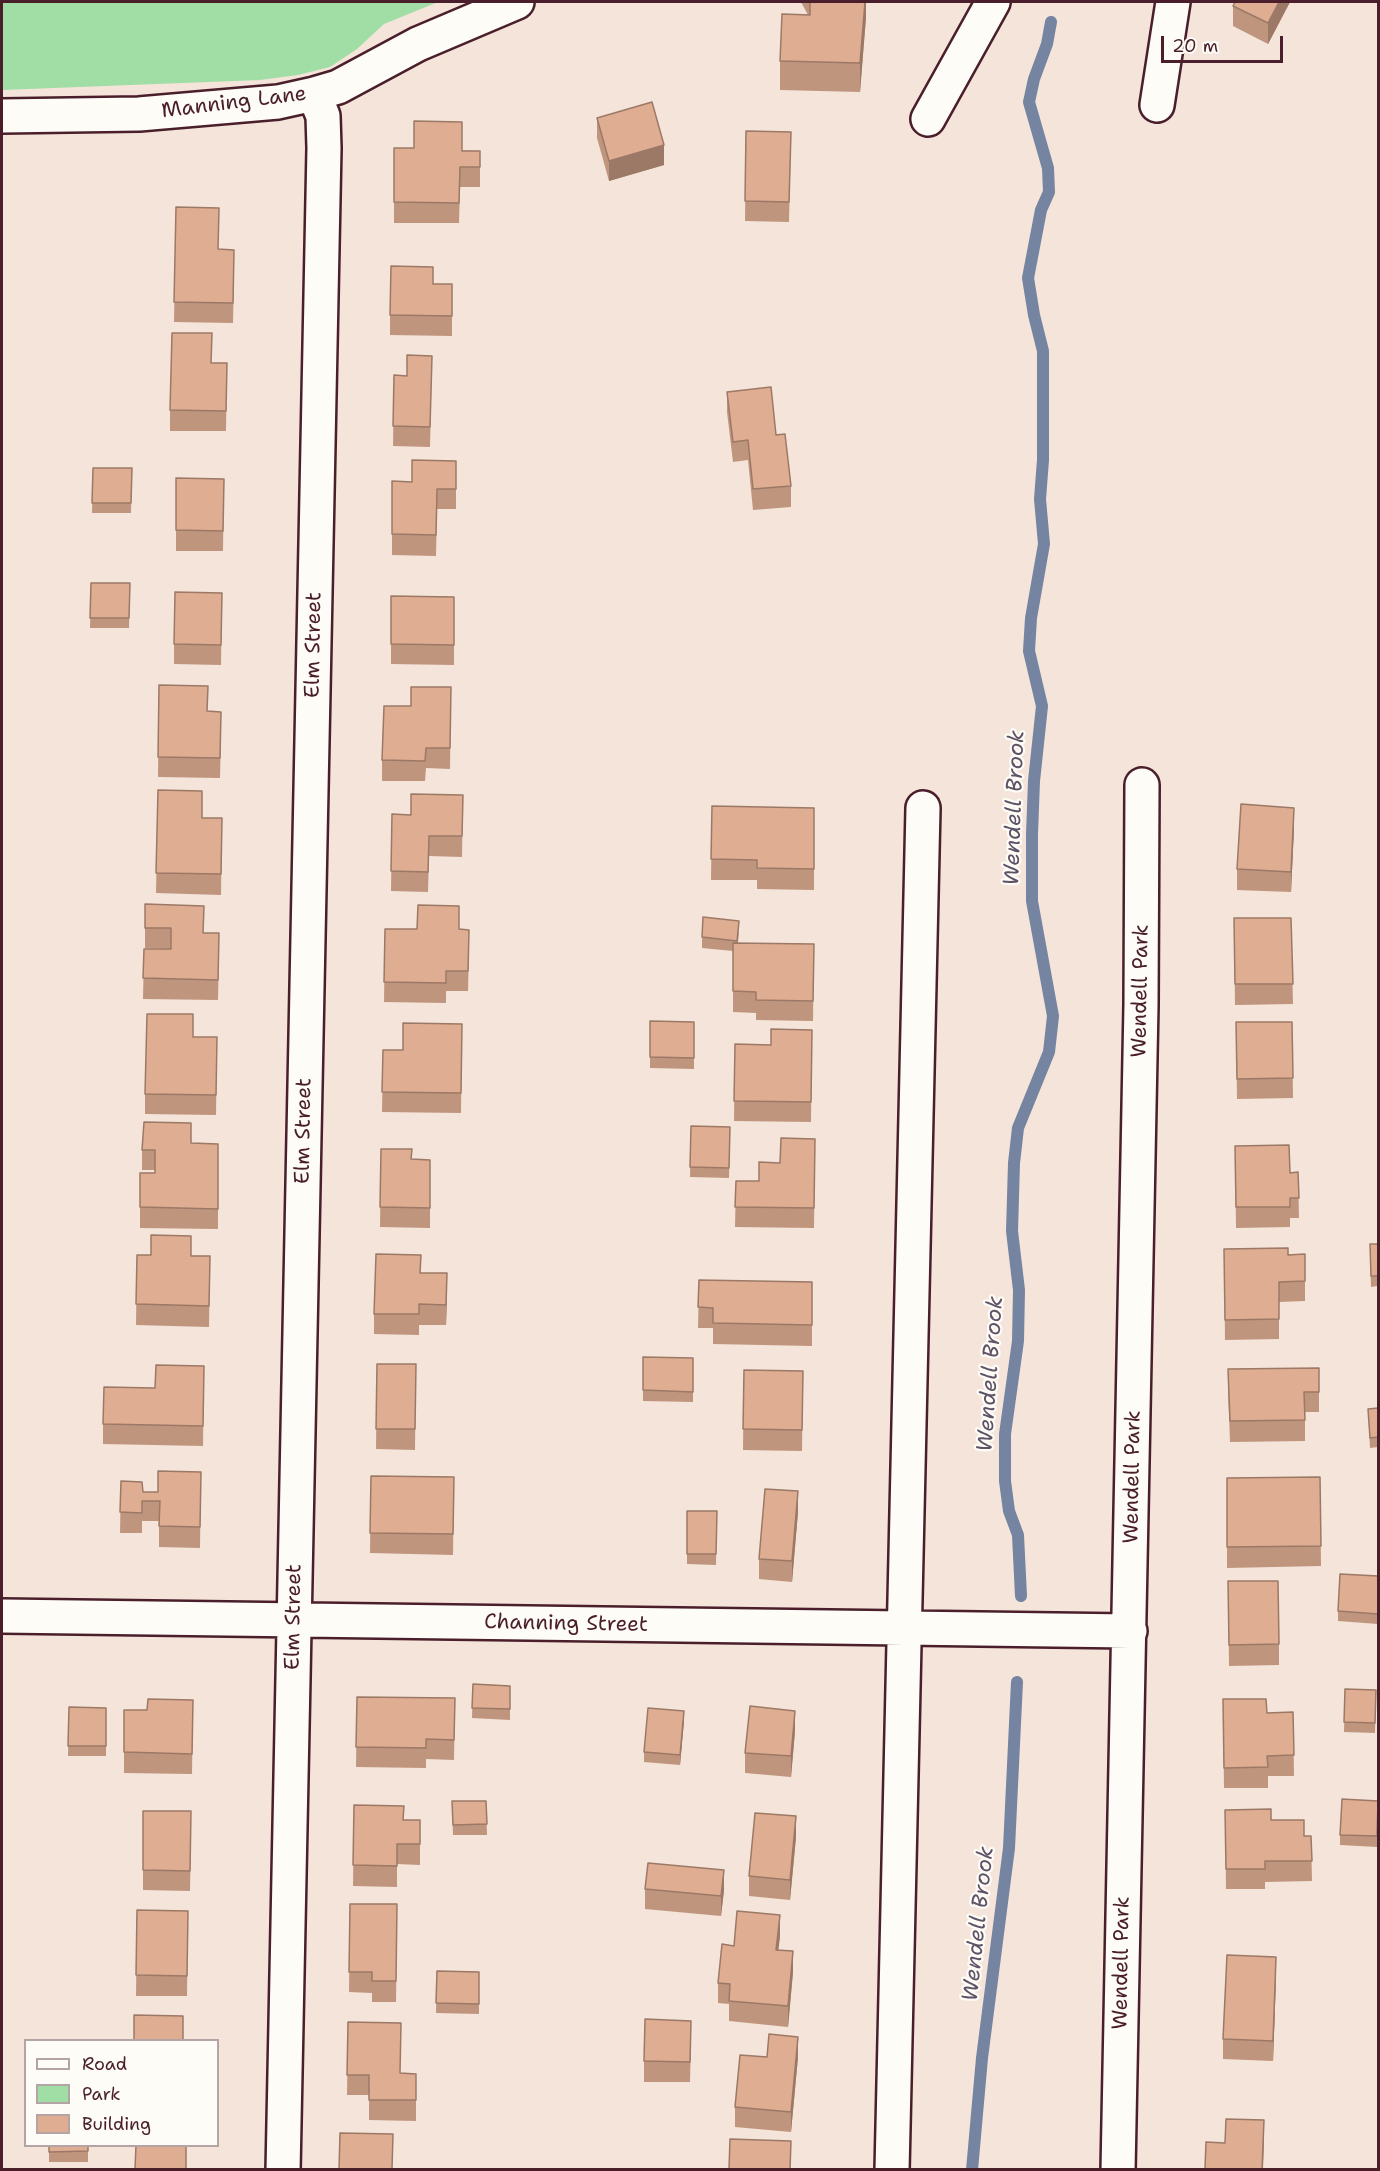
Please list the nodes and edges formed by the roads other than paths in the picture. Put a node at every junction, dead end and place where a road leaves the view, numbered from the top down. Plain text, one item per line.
1 (517, 2) edge
2 (993, 2) edge
3 (1173, 2) edge
4 (314, 94) junction
5 (1157, 105) dead end
6 (2, 116) edge
7 (928, 119) dead end
8 (1142, 785) dead end
9 (923, 808) dead end
10 (2, 1616) edge
11 (294, 1621) junction
12 (903, 1628) junction
13 (1130, 1631) junction
14 (283, 2169) edge
15 (892, 2169) edge
16 (1118, 2169) edge

1 - 4 street, Manning Lane
2 - 7 street
3 - 5 street
4 - 6 street, Manning Lane
4 - 11 street, Elm Street
8 - 13 street, Wendell Park
9 - 12 street
10 - 11 street, Channing Street
11 - 12 street, Channing Street
11 - 14 street, Elm Street
12 - 13 street, Channing Street
12 - 15 street
13 - 16 street, Wendell Park

